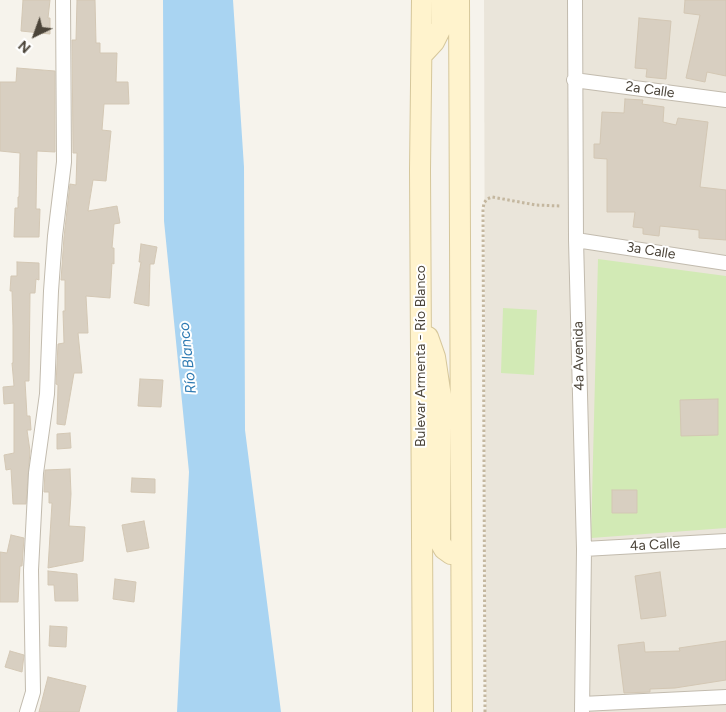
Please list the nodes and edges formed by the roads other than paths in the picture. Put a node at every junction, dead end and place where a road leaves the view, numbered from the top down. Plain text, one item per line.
1 (63, 0) edge
2 (422, 0) edge
3 (442, 0) edge
4 (459, 0) edge
5 (575, 0) edge
6 (422, 54) junction
7 (574, 80) junction
8 (726, 100) edge
9 (576, 240) junction
10 (726, 263) edge
11 (421, 316) junction
12 (726, 541) edge
13 (584, 548) junction
14 (461, 553) junction
15 (726, 697) edge
16 (582, 708) edge
17 (27, 712) edge
18 (424, 712) edge
19 (462, 712) edge

1 - 17 street
2 - 6 main road, Bulevar Armenta - Río Blanco
3 - 6 main road
4 - 14 main road
5 - 7 street, 4a Avenida
6 - 11 main road, Bulevar Armenta - Río Blanco
7 - 8 street, 2a Calle
7 - 9 street, 4a Avenida
9 - 10 street, 3a Calle
9 - 13 street, 4a Avenida
11 - 14 main road
11 - 18 main road, Bulevar Armenta - Río Blanco
12 - 13 street, 4a Calle
13 - 16 street, 4a Avenida
14 - 19 main road
15 - 16 street

